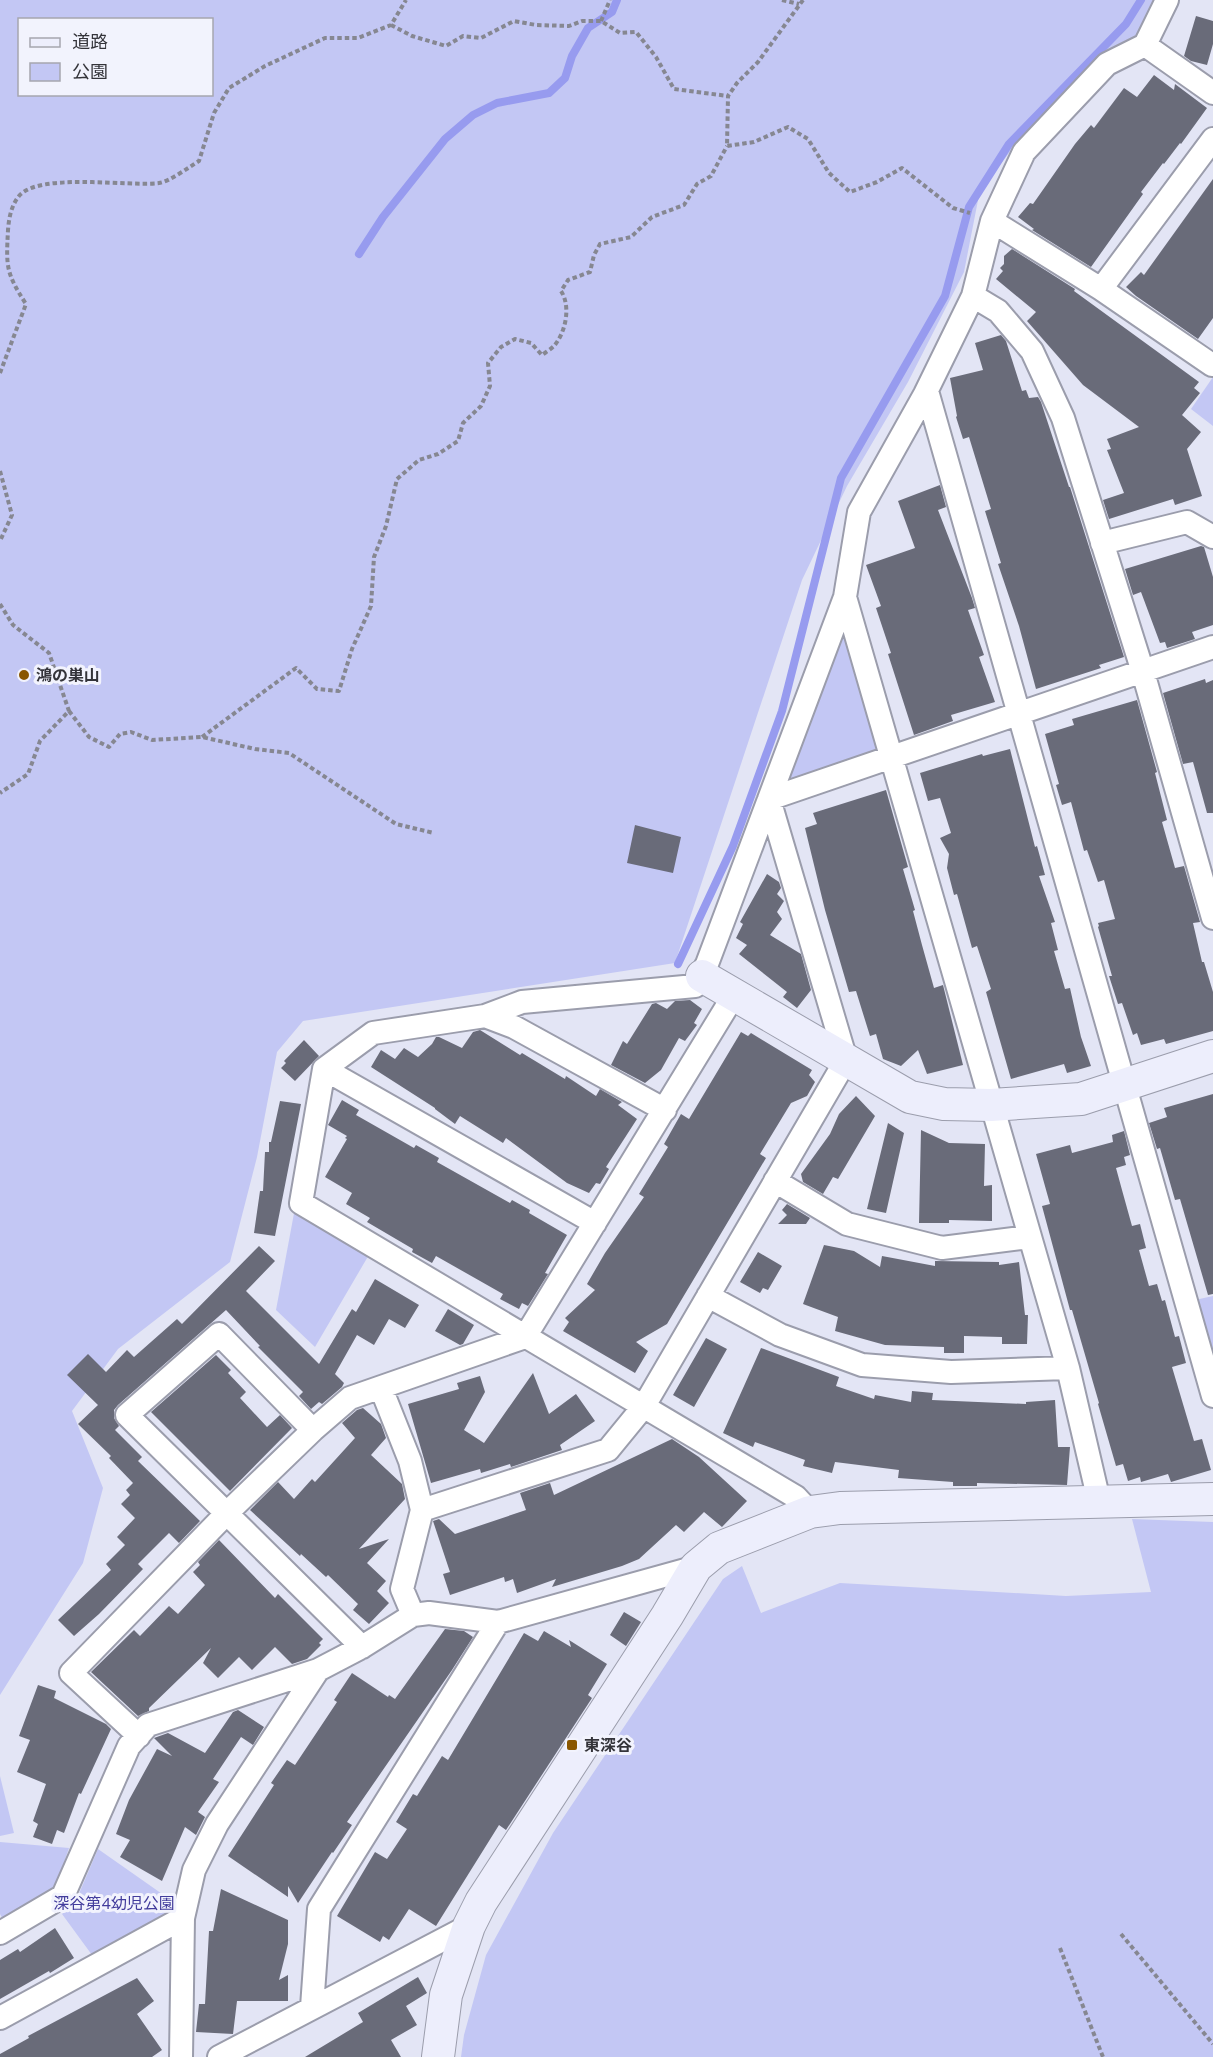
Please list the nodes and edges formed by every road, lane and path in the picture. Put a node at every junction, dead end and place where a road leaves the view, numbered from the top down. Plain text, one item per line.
1 (406, 0) edge
2 (610, 0) edge
3 (782, 0) edge
4 (803, 0) edge
5 (1167, 0) edge
6 (799, 4) junction
7 (601, 21) junction
8 (391, 25) junction
9 (1145, 45) junction
10 (1213, 93) edge
11 (728, 96) junction
12 (1213, 139) edge
13 (727, 146) junction
14 (992, 221) junction
15 (1101, 289) junction
16 (973, 296) junction
17 (1213, 364) edge
18 (0, 373) edge
19 (927, 391) junction
20 (0, 471) edge
21 (1213, 537) edge
22 (0, 541) edge
23 (1102, 543) junction
24 (845, 597) junction
25 (0, 604) edge
26 (1213, 647) edge
27 (1143, 672) junction
28 (69, 711) junction
29 (1019, 714) junction
30 (202, 737) junction
31 (891, 757) junction
32 (0, 793) edge
33 (769, 799) junction
34 (434, 833) dead end
35 (1213, 918) edge
36 (702, 976) junction
37 (734, 995) junction
38 (485, 1016) junction
39 (1213, 1056) edge
40 (846, 1060) junction
41 (324, 1069) junction
42 (1124, 1085) junction
43 (991, 1105) junction
44 (665, 1110) junction
45 (775, 1181) junction
46 (595, 1223) junction
47 (1029, 1237) junction
48 (708, 1296) junction
49 (525, 1337) junction
50 (1068, 1368) junction
51 (381, 1388) junction
52 (1213, 1396) edge
53 (644, 1406) junction
54 (313, 1430) junction
55 (1213, 1499) edge
56 (1099, 1501) junction
57 (422, 1510) junction
58 (810, 1512) junction
59 (227, 1513) junction
60 (696, 1568) junction
61 (413, 1615) junction
62 (498, 1622) junction
63 (362, 1647) junction
64 (318, 1670) junction
65 (139, 1736) junction
66 (183, 1918) junction
67 (469, 1926) junction
68 (0, 1933) edge
69 (1121, 1934) dead end
70 (1060, 1948) dead end
71 (312, 2007) junction
72 (0, 2018) edge
73 (1213, 2044) edge
74 (181, 2057) edge
75 (219, 2057) edge
76 (438, 2057) edge
77 (1103, 2057) edge

1 - 8 path
2 - 7 path
3 - 6 path
4 - 6 path
5 - 9 street
6 - 11 path
7 - 8 path
7 - 11 path
8 - 18 path
9 - 10 street
9 - 14 street
11 - 13 path
12 - 15 street
13 - 14 path
13 - 30 path
14 - 15 street
14 - 16 street
15 - 17 street
16 - 19 street
16 - 23 street
19 - 24 street
19 - 29 street
20 - 22 path
21 - 23 street
23 - 27 street
24 - 31 street
24 - 33 street
25 - 28 path
26 - 27 street
27 - 29 street
27 - 35 street
28 - 30 path
28 - 32 path
29 - 31 street
29 - 42 street
30 - 34 path
31 - 33 street
31 - 43 street
33 - 36 street
33 - 40 street
36 - 37 street
36 - 38 street
37 - 40 street
37 - 44 street
38 - 41 street
38 - 44 street
39 - 42 street
40 - 43 street
40 - 45 street
41 - 46 street
41 - 49 street
42 - 43 street
42 - 52 street
43 - 47 street
44 - 46 street
45 - 47 street
45 - 48 street
46 - 49 street
47 - 50 street
48 - 50 street
48 - 53 street
49 - 51 street
49 - 53 street
50 - 56 street
51 - 54 street
51 - 57 street
53 - 57 street
53 - 58 street
54 - 59 street
54 - 59 street
55 - 56 street
56 - 58 street
57 - 61 street
58 - 60 street
59 - 63 street
59 - 65 street
60 - 62 street
60 - 67 street
61 - 62 street
61 - 63 street
62 - 71 street
63 - 64 street
64 - 65 street
64 - 66 street
65 - 68 street
66 - 72 street
66 - 74 street
67 - 71 street
67 - 76 street
69 - 73 path
70 - 77 path
71 - 75 street

